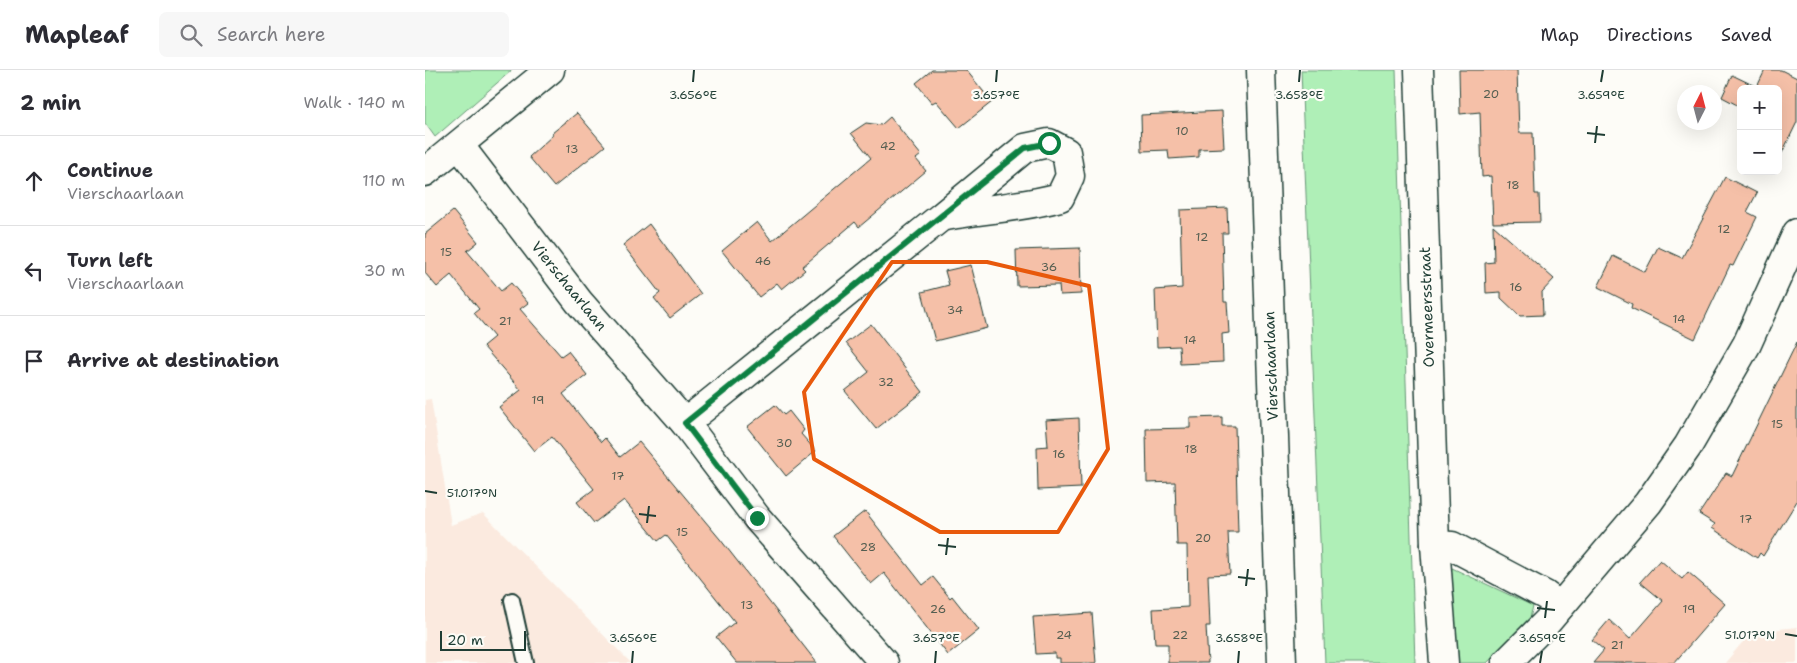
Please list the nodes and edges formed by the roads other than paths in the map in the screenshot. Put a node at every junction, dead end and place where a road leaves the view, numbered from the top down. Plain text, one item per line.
1 (550, 70) edge
2 (1261, 70) edge
3 (1419, 70) edge
4 (459, 144) junction
5 (425, 172) edge
6 (941, 217) dead end
7 (1797, 234) edge
8 (685, 423) junction
9 (1435, 545) junction
10 (512, 600) dead end
11 (1559, 606) junction
12 (526, 663) edge
13 (884, 663) edge
14 (1282, 663) edge
15 (1444, 663) edge
16 (1506, 663) edge

1 - 4 street
2 - 14 street, Vierschaarlaan
3 - 9 street, Overmeersstraat
4 - 5 street
4 - 8 street, Vierschaarlaan
6 - 8 street
7 - 11 street
8 - 13 street, Vierschaarlaan
9 - 11 street
9 - 15 street, Overmeersstraat
10 - 12 lane
11 - 16 street

